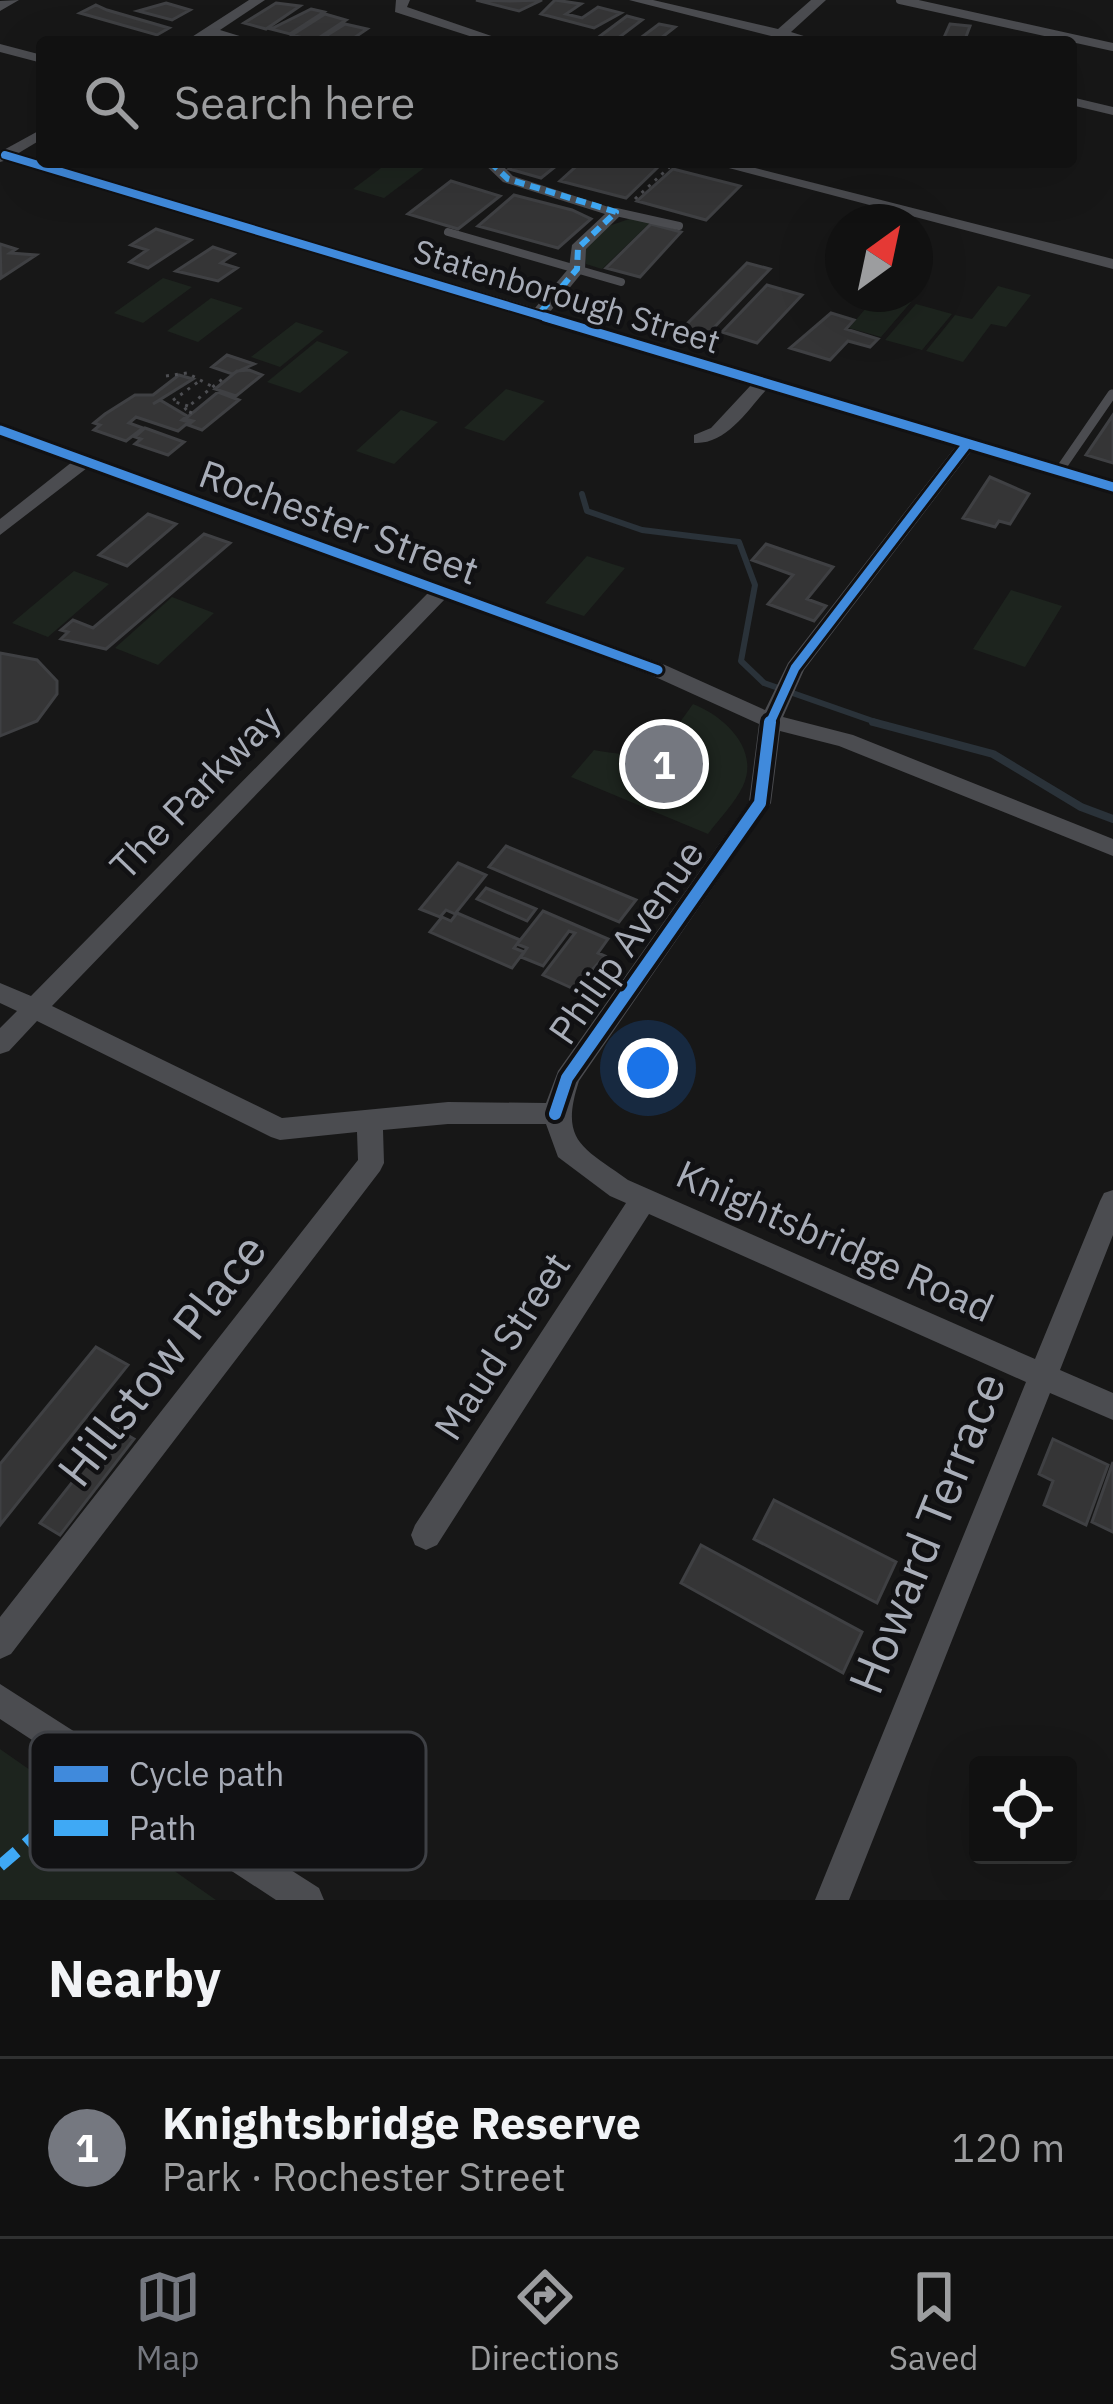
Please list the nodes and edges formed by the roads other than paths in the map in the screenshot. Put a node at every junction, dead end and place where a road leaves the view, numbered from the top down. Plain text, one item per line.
1 (12, 0) edge
2 (258, 0) edge
3 (404, 0) edge
4 (635, 0) edge
5 (819, 0) edge
6 (900, 0) edge
7 (0, 7) edge
8 (209, 31) junction
9 (200, 36) edge
10 (229, 36) edge
11 (480, 36) edge
12 (770, 36) edge
13 (779, 36) edge
14 (1067, 36) edge
15 (1077, 38) edge
16 (1113, 46) edge
17 (0, 48) edge
18 (36, 57) edge
19 (1077, 102) edge
20 (1113, 111) edge
21 (36, 137) edge
22 (3, 157) edge
23 (36, 167) edge
24 (40, 168) edge
25 (496, 168) edge
26 (737, 168) edge
27 (621, 209) junction
28 (679, 226) dead end
29 (448, 232) dead end
30 (1113, 264) edge
31 (577, 269) junction
32 (621, 282) dead end
33 (538, 315) junction
34 (763, 383) junction
35 (1112, 394) edge
36 (0, 430) edge
37 (700, 439) dead end
38 (967, 444) junction
39 (85, 461) junction
40 (1059, 471) junction
41 (1113, 487) edge
42 (0, 529) edge
43 (442, 591) junction
44 (780, 700) junction
45 (1113, 848) edge
46 (0, 992) edge
47 (34, 1009) junction
48 (0, 1043) edge
49 (555, 1114) junction
50 (370, 1124) junction
51 (643, 1200) junction
52 (1113, 1202) edge
53 (1042, 1374) junction
54 (1113, 1407) edge
55 (426, 1535) dead end
56 (0, 1643) edge
57 (0, 1700) edge
58 (49, 1732) edge
59 (261, 1870) edge
60 (307, 1900) edge
61 (832, 1900) edge

1 - 7 street
2 - 8 street
3 - 11 street
4 - 12 street
5 - 13 street
6 - 14 lane
8 - 9 street
8 - 10 street
15 - 16 lane
17 - 18 street
19 - 20 street
21 - 22 street
22 - 23 street, Statenborough Street
24 - 33 street, Statenborough Street
25 - 27 street
26 - 30 street
27 - 28 lane
27 - 31 street
29 - 31 lane
31 - 32 lane
31 - 33 street
33 - 34 street, Statenborough Street
34 - 37 street
34 - 38 street, Statenborough Street
35 - 40 lane
36 - 39 street, Rochester Street
38 - 40 street, Statenborough Street
38 - 44 street, Philip Avenue
39 - 42 street
39 - 43 street, Rochester Street
40 - 41 street, Statenborough Street
43 - 44 street, Rochester Street
43 - 47 street, The Parkway
44 - 45 street, Rochester Street
44 - 49 street, Philip Avenue
46 - 47 street
47 - 48 street, The Parkway
47 - 50 street
49 - 50 street
49 - 51 street, Knightsbridge Road
50 - 56 street, Hillstow Place
51 - 53 street, Knightsbridge Road
51 - 55 street, Maud Street
52 - 53 street, Howard Terrace
53 - 54 street, Knightsbridge Road
53 - 61 street, Howard Terrace
57 - 58 street
59 - 60 street

